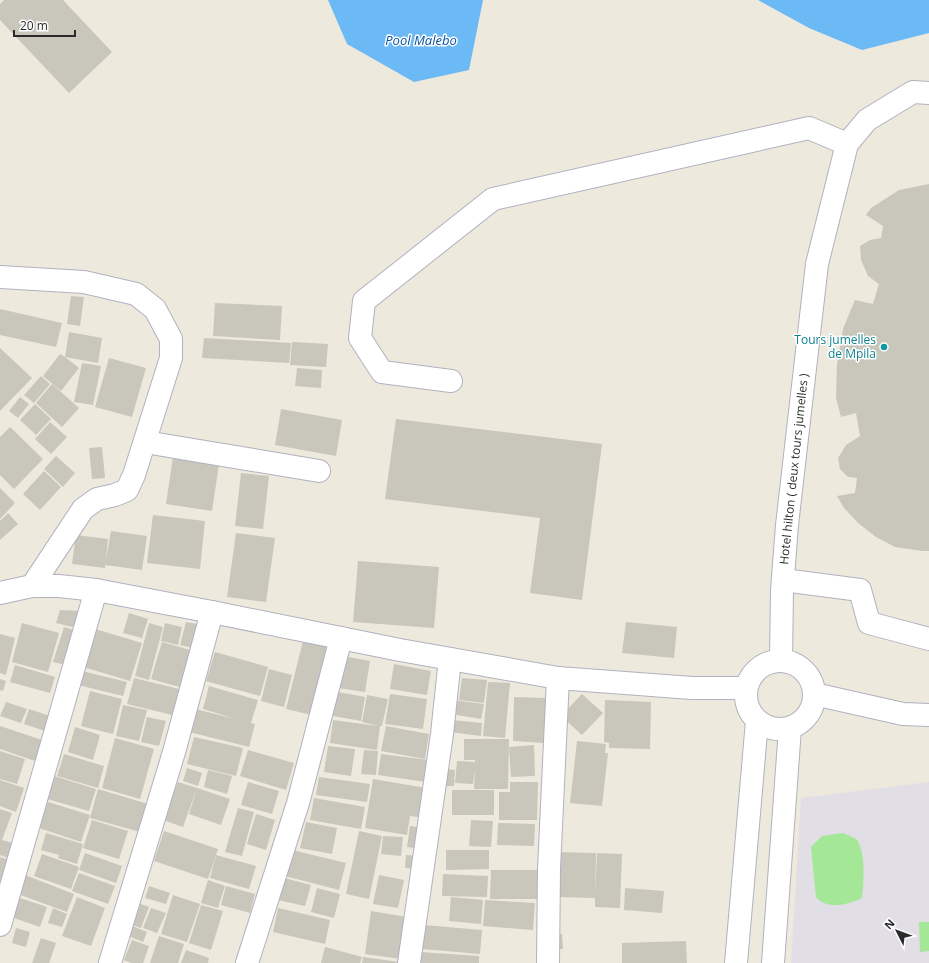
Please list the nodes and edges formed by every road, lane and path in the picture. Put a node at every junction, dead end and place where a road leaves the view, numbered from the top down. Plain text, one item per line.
1 (929, 93) edge
2 (847, 144) junction
3 (0, 277) edge
4 (452, 381) dead end
5 (145, 442) junction
6 (319, 471) dead end
7 (783, 580) junction
8 (32, 586) junction
9 (96, 590) junction
10 (0, 594) edge
11 (212, 612) junction
12 (341, 638) junction
13 (929, 639) edge
14 (450, 659) junction
15 (781, 660) junction
16 (558, 678) junction
17 (746, 688) junction
18 (814, 694) junction
19 (929, 714) edge
20 (756, 721) junction
21 (790, 728) junction
22 (0, 924) edge
23 (110, 963) edge
24 (247, 963) edge
25 (408, 963) edge
26 (548, 963) edge
27 (736, 963) edge
28 (773, 963) edge

1 - 2 street, Hotel hilton ( deux tours jumelles )
2 - 4 street
2 - 7 street, Hotel hilton ( deux tours jumelles )
3 - 5 street
5 - 6 street
5 - 8 street
7 - 13 street
7 - 15 street, Hotel hilton ( deux tours jumelles )
8 - 9 street
8 - 10 street
9 - 11 street
9 - 22 street
11 - 12 street
11 - 23 street
12 - 14 street
12 - 24 street
14 - 16 street
14 - 25 street
15 - 17 street
15 - 18 street
16 - 17 street
16 - 26 street
17 - 20 street
18 - 19 street
18 - 21 street
20 - 21 street
20 - 27 street
21 - 28 street

